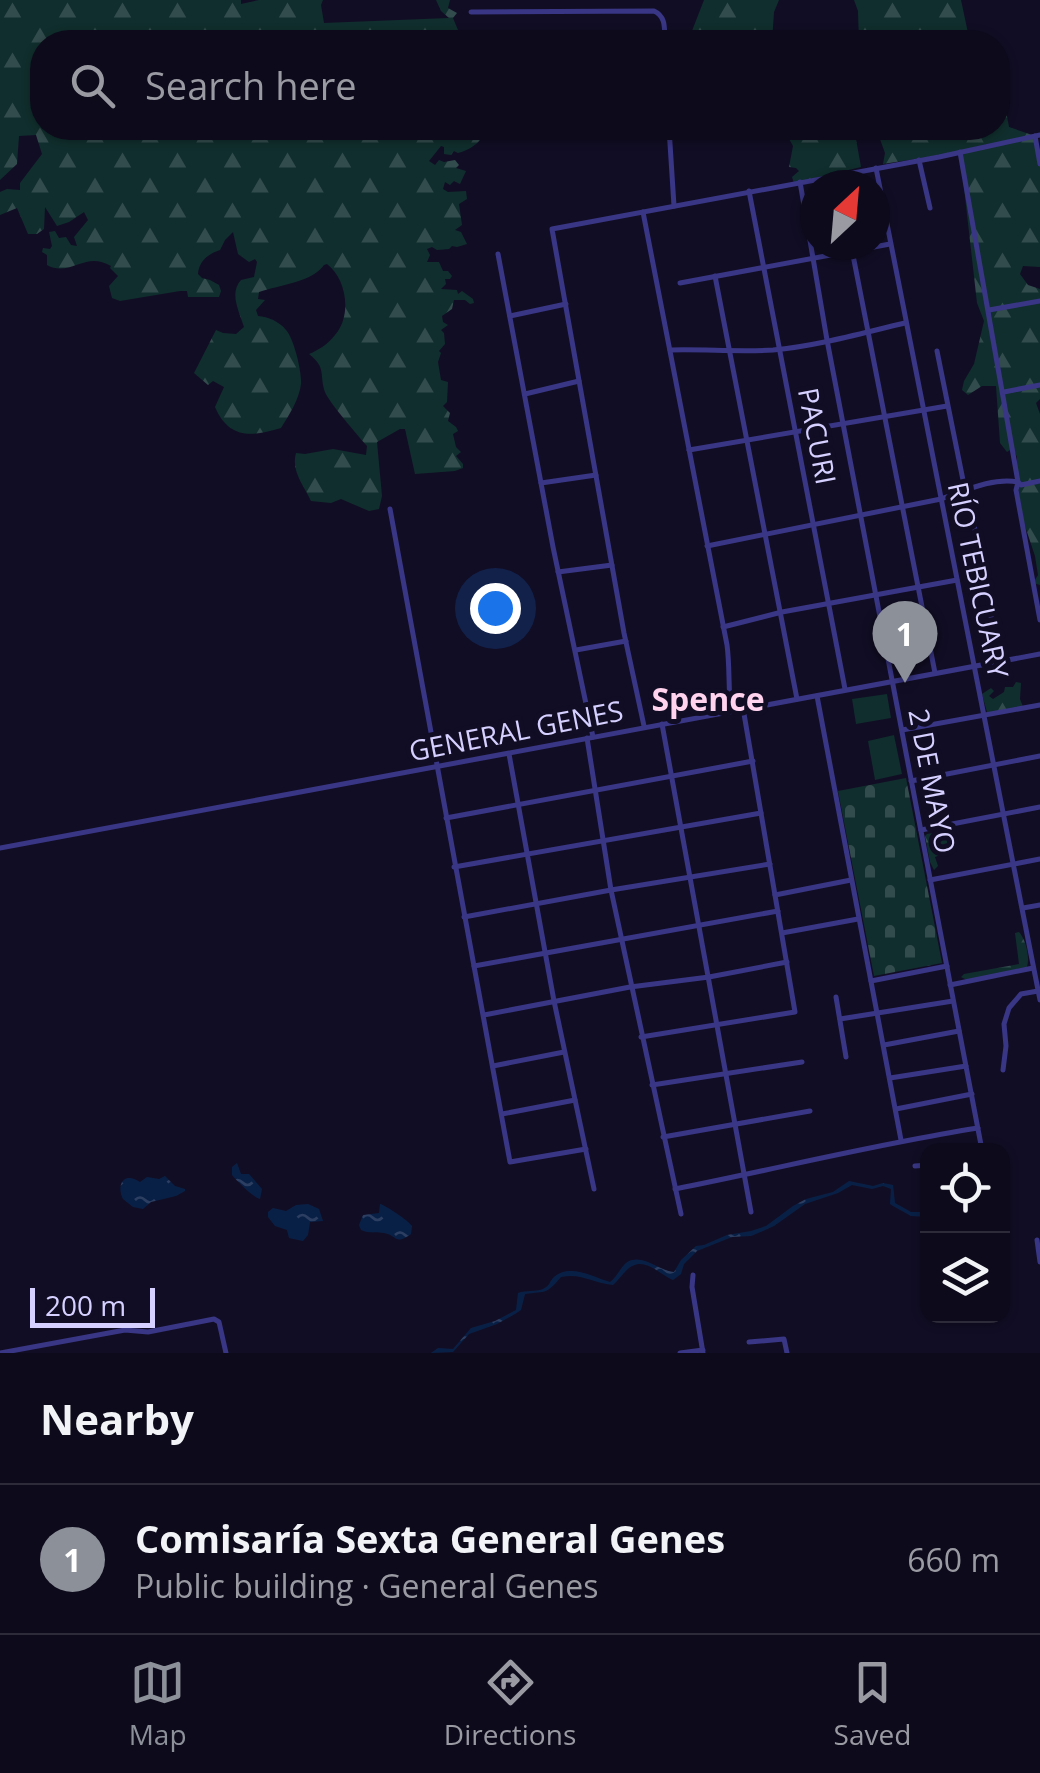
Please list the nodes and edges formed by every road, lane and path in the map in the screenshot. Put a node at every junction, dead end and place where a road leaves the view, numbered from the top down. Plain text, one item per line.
1 (471, 12) dead end
2 (664, 30) edge
3 (1037, 135) edge
4 (671, 140) edge
5 (960, 152) junction
6 (919, 160) junction
7 (1040, 164) edge
8 (876, 168) joint
9 (865, 170) edge
10 (800, 182) edge
11 (749, 191) junction
12 (674, 206) junction
13 (930, 208) dead end
14 (643, 212) junction
15 (890, 244) edge
16 (498, 254) dead end
17 (800, 260) edge
18 (812, 260) edge
19 (853, 260) edge
20 (764, 266) junction
21 (715, 276) junction
22 (680, 283) dead end
23 (1040, 301) edge
24 (566, 304) junction
25 (989, 310) junction
26 (510, 316) junction
27 (905, 323) junction
28 (868, 332) junction
29 (827, 340) junction
30 (779, 349) junction
31 (670, 350) junction
32 (937, 351) dead end
33 (730, 352) junction
34 (579, 382) junction
35 (1040, 384) edge
36 (1004, 392) junction
37 (524, 394) junction
38 (948, 406) junction
39 (923, 410) junction
40 (885, 416) junction
41 (843, 424) junction
42 (796, 433) junction
43 (748, 440) junction
44 (689, 450) junction
45 (596, 475) junction
46 (1040, 481) edge
47 (1018, 482) junction
48 (541, 483) junction
49 (966, 490) junction
50 (941, 499) junction
51 (902, 507) junction
52 (390, 509) dead end
53 (861, 516) junction
54 (814, 524) junction
55 (766, 534) junction
56 (708, 546) junction
57 (612, 565) junction
58 (558, 572) junction
59 (957, 580) junction
60 (919, 587) junction
61 (876, 595) junction
62 (829, 603) junction
63 (782, 612) junction
64 (1040, 620) edge
65 (723, 627) junction
66 (626, 641) junction
67 (576, 650) junction
68 (1040, 654) edge
69 (998, 662) junction
70 (975, 666) junction
71 (935, 673) junction
72 (893, 681) junction
73 (845, 690) junction
74 (817, 695) junction
75 (797, 698) junction
76 (1040, 705) edge
77 (744, 708) junction
78 (732, 710) junction
79 (985, 715) junction
80 (662, 724) junction
81 (644, 727) junction
82 (902, 730) junction
83 (590, 738) junction
84 (509, 754) junction
85 (1040, 756) edge
86 (752, 761) junction
87 (995, 765) junction
88 (437, 766) junction
89 (672, 777) junction
90 (912, 781) junction
91 (594, 790) junction
92 (518, 804) junction
93 (1040, 808) edge
94 (761, 813) junction
95 (1004, 814) junction
96 (446, 818) junction
97 (681, 827) junction
98 (921, 830) junction
99 (602, 840) junction
100 (0, 848) edge
101 (526, 853) junction
102 (1040, 859) edge
103 (770, 864) junction
104 (1013, 865) junction
105 (454, 867) junction
106 (690, 878) junction
107 (851, 880) junction
108 (930, 880) junction
109 (611, 890) junction
110 (775, 895) junction
111 (536, 904) junction
112 (1040, 906) edge
113 (1022, 909) junction
114 (778, 911) junction
115 (464, 917) junction
116 (858, 919) junction
117 (698, 926) junction
118 (782, 932) junction
119 (620, 939) junction
120 (545, 953) junction
121 (1040, 958) edge
122 (1032, 960) junction
123 (787, 962) junction
124 (474, 966) junction
125 (946, 966) junction
126 (1033, 968) junction
127 (709, 976) junction
128 (870, 981) junction
129 (950, 985) junction
130 (630, 987) junction
131 (1038, 992) edge
132 (836, 996) dead end
133 (1040, 1000) edge
134 (554, 1001) junction
135 (953, 1001) junction
136 (876, 1013) junction
137 (483, 1015) junction
138 (840, 1019) junction
139 (718, 1025) junction
140 (959, 1031) junction
141 (641, 1037) junction
142 (883, 1046) junction
143 (564, 1052) junction
144 (846, 1057) dead end
145 (802, 1062) dead end
146 (493, 1066) junction
147 (966, 1066) junction
148 (1003, 1070) dead end
149 (726, 1074) junction
150 (890, 1078) junction
151 (652, 1085) junction
152 (972, 1094) junction
153 (575, 1100) junction
154 (810, 1110) dead end
155 (896, 1110) junction
156 (502, 1114) junction
157 (735, 1124) junction
158 (978, 1128) junction
159 (663, 1137) junction
160 (901, 1140) junction
161 (981, 1143) edge
162 (586, 1149) junction
163 (920, 1165) edge
164 (915, 1166) dead end
165 (744, 1175) junction
166 (594, 1189) dead end
167 (675, 1189) junction
168 (751, 1212) dead end
169 (681, 1214) dead end
170 (1037, 1240) dead end
171 (1040, 1262) edge
172 (693, 1275) dead end
173 (748, 1342) dead end
174 (703, 1352) edge
175 (0, 1353) edge
176 (226, 1353) edge
177 (680, 1353) edge
178 (787, 1353) edge

1 - 2 street
3 - 5 street
3 - 7 street
4 - 12 street
5 - 6 street
5 - 25 street
6 - 8 street
6 - 13 street
8 - 9 street
10 - 11 street
11 - 12 street
11 - 20 street, PACURI
12 - 14 street
14 - 24 street
14 - 31 street
15 - 27 street, RÍO TEBICUARY
16 - 26 street
17 - 20 street
18 - 29 street, 2 DE MAYO
19 - 28 street
20 - 21 street
20 - 30 street, PACURI
21 - 22 street
21 - 33 street
23 - 25 street
24 - 26 street
24 - 34 street
25 - 36 street
26 - 37 street
27 - 28 street
27 - 39 street, RÍO TEBICUARY
28 - 29 street
28 - 40 street
29 - 30 street
29 - 41 street, 2 DE MAYO
30 - 33 street
30 - 42 street, PACURI
31 - 33 street
31 - 44 street
32 - 38 street
33 - 43 street
34 - 37 street
34 - 45 street
35 - 36 street
36 - 47 street
37 - 48 street
38 - 39 street
38 - 49 street
39 - 40 street
39 - 50 street, RÍO TEBICUARY
40 - 41 street
40 - 51 street
41 - 42 street
41 - 53 street, 2 DE MAYO
42 - 43 street
42 - 54 street, PACURI
43 - 44 street
43 - 55 street
44 - 56 street
45 - 48 street
45 - 57 street
46 - 47 street
47 - 49 street
47 - 64 street
48 - 58 street
49 - 50 street
49 - 69 street
50 - 51 street
50 - 59 street, RÍO TEBICUARY
51 - 53 street
51 - 60 street
52 - 88 street
53 - 54 street
53 - 61 street, 2 DE MAYO
54 - 55 street
54 - 62 street, PACURI
55 - 56 street
55 - 63 street
56 - 65 street
57 - 58 street
57 - 66 street
58 - 67 street
59 - 60 street
59 - 70 street, RÍO TEBICUARY
60 - 61 street
60 - 71 street
61 - 62 street
61 - 72 street, 2 DE MAYO
62 - 63 street
62 - 73 street, PACURI
63 - 65 street
63 - 75 street
65 - 78 street
66 - 67 street
66 - 81 street
67 - 83 street
68 - 69 street, GENERAL GENES
69 - 70 street, GENERAL GENES
70 - 71 street, GENERAL GENES
70 - 79 street, RÍO TEBICUARY
71 - 72 street, GENERAL GENES
72 - 73 street, GENERAL GENES
72 - 82 street, 2 DE MAYO
73 - 74 street, GENERAL GENES
74 - 75 street, GENERAL GENES
74 - 107 street
75 - 77 street, GENERAL GENES
76 - 79 street
77 - 78 street, GENERAL GENES
77 - 86 street
78 - 80 street, GENERAL GENES
79 - 82 street
79 - 87 street, RÍO TEBICUARY
80 - 81 street, GENERAL GENES
80 - 89 street
81 - 83 street, GENERAL GENES
82 - 90 street, 2 DE MAYO
83 - 84 street, GENERAL GENES
83 - 91 street
84 - 88 street, GENERAL GENES
84 - 92 street
85 - 87 street
86 - 89 street
86 - 94 street
87 - 90 street
87 - 95 street, RÍO TEBICUARY
88 - 96 street
88 - 100 street, GENERAL GENES
89 - 91 street
89 - 97 street
90 - 98 street, 2 DE MAYO
91 - 92 street
91 - 99 street
92 - 96 street
92 - 101 street
93 - 95 street
94 - 97 street
94 - 103 street
95 - 98 street
95 - 104 street, RÍO TEBICUARY
96 - 105 street
97 - 99 street
97 - 106 street
98 - 108 street, 2 DE MAYO
99 - 101 street
99 - 109 street
101 - 105 street
101 - 111 street
102 - 104 street
103 - 106 street
103 - 110 street
104 - 108 street
104 - 113 street, RÍO TEBICUARY
105 - 115 street
106 - 109 street
106 - 117 street
107 - 110 street
107 - 116 street
108 - 125 street, 2 DE MAYO
109 - 111 street
109 - 119 street
110 - 114 street
111 - 115 street
111 - 120 street
112 - 113 street
113 - 122 street, RÍO TEBICUARY
114 - 117 street
114 - 118 street
115 - 124 street
116 - 118 street
116 - 128 street
117 - 119 street
117 - 127 street
118 - 123 street
119 - 120 street
119 - 130 street
120 - 124 street
120 - 134 street
121 - 122 street
122 - 126 street, RÍO TEBICUARY
123 - 127 street
123 - 139 street
124 - 137 street
125 - 128 street
125 - 129 street, 2 DE MAYO
126 - 129 street
126 - 131 street, RÍO TEBICUARY
127 - 130 street
127 - 139 street
128 - 136 street
129 - 135 street, 2 DE MAYO
130 - 134 street
130 - 141 street
131 - 133 street, RÍO TEBICUARY
131 - 148 street
132 - 138 street
134 - 137 street
134 - 143 street
135 - 136 street
135 - 140 street, 2 DE MAYO
136 - 138 street
136 - 142 street
137 - 146 street
138 - 144 street
139 - 141 street
139 - 149 street
140 - 142 street
140 - 147 street, 2 DE MAYO
141 - 151 street
142 - 150 street
143 - 146 street
143 - 153 street
145 - 149 street
146 - 156 street
147 - 150 street
147 - 152 street, 2 DE MAYO
149 - 151 street
149 - 157 street
150 - 155 street
151 - 159 street
152 - 155 street
152 - 158 street, 2 DE MAYO
153 - 156 street
153 - 162 street
154 - 157 street
155 - 160 street
156 - 162 street
157 - 159 street
157 - 165 street
158 - 160 street
158 - 161 street, 2 DE MAYO
159 - 167 street
160 - 165 street
162 - 166 street
163 - 164 street
165 - 167 street
165 - 168 street
167 - 169 street
170 - 171 street
172 - 174 street
173 - 178 street
174 - 177 street
175 - 176 street

